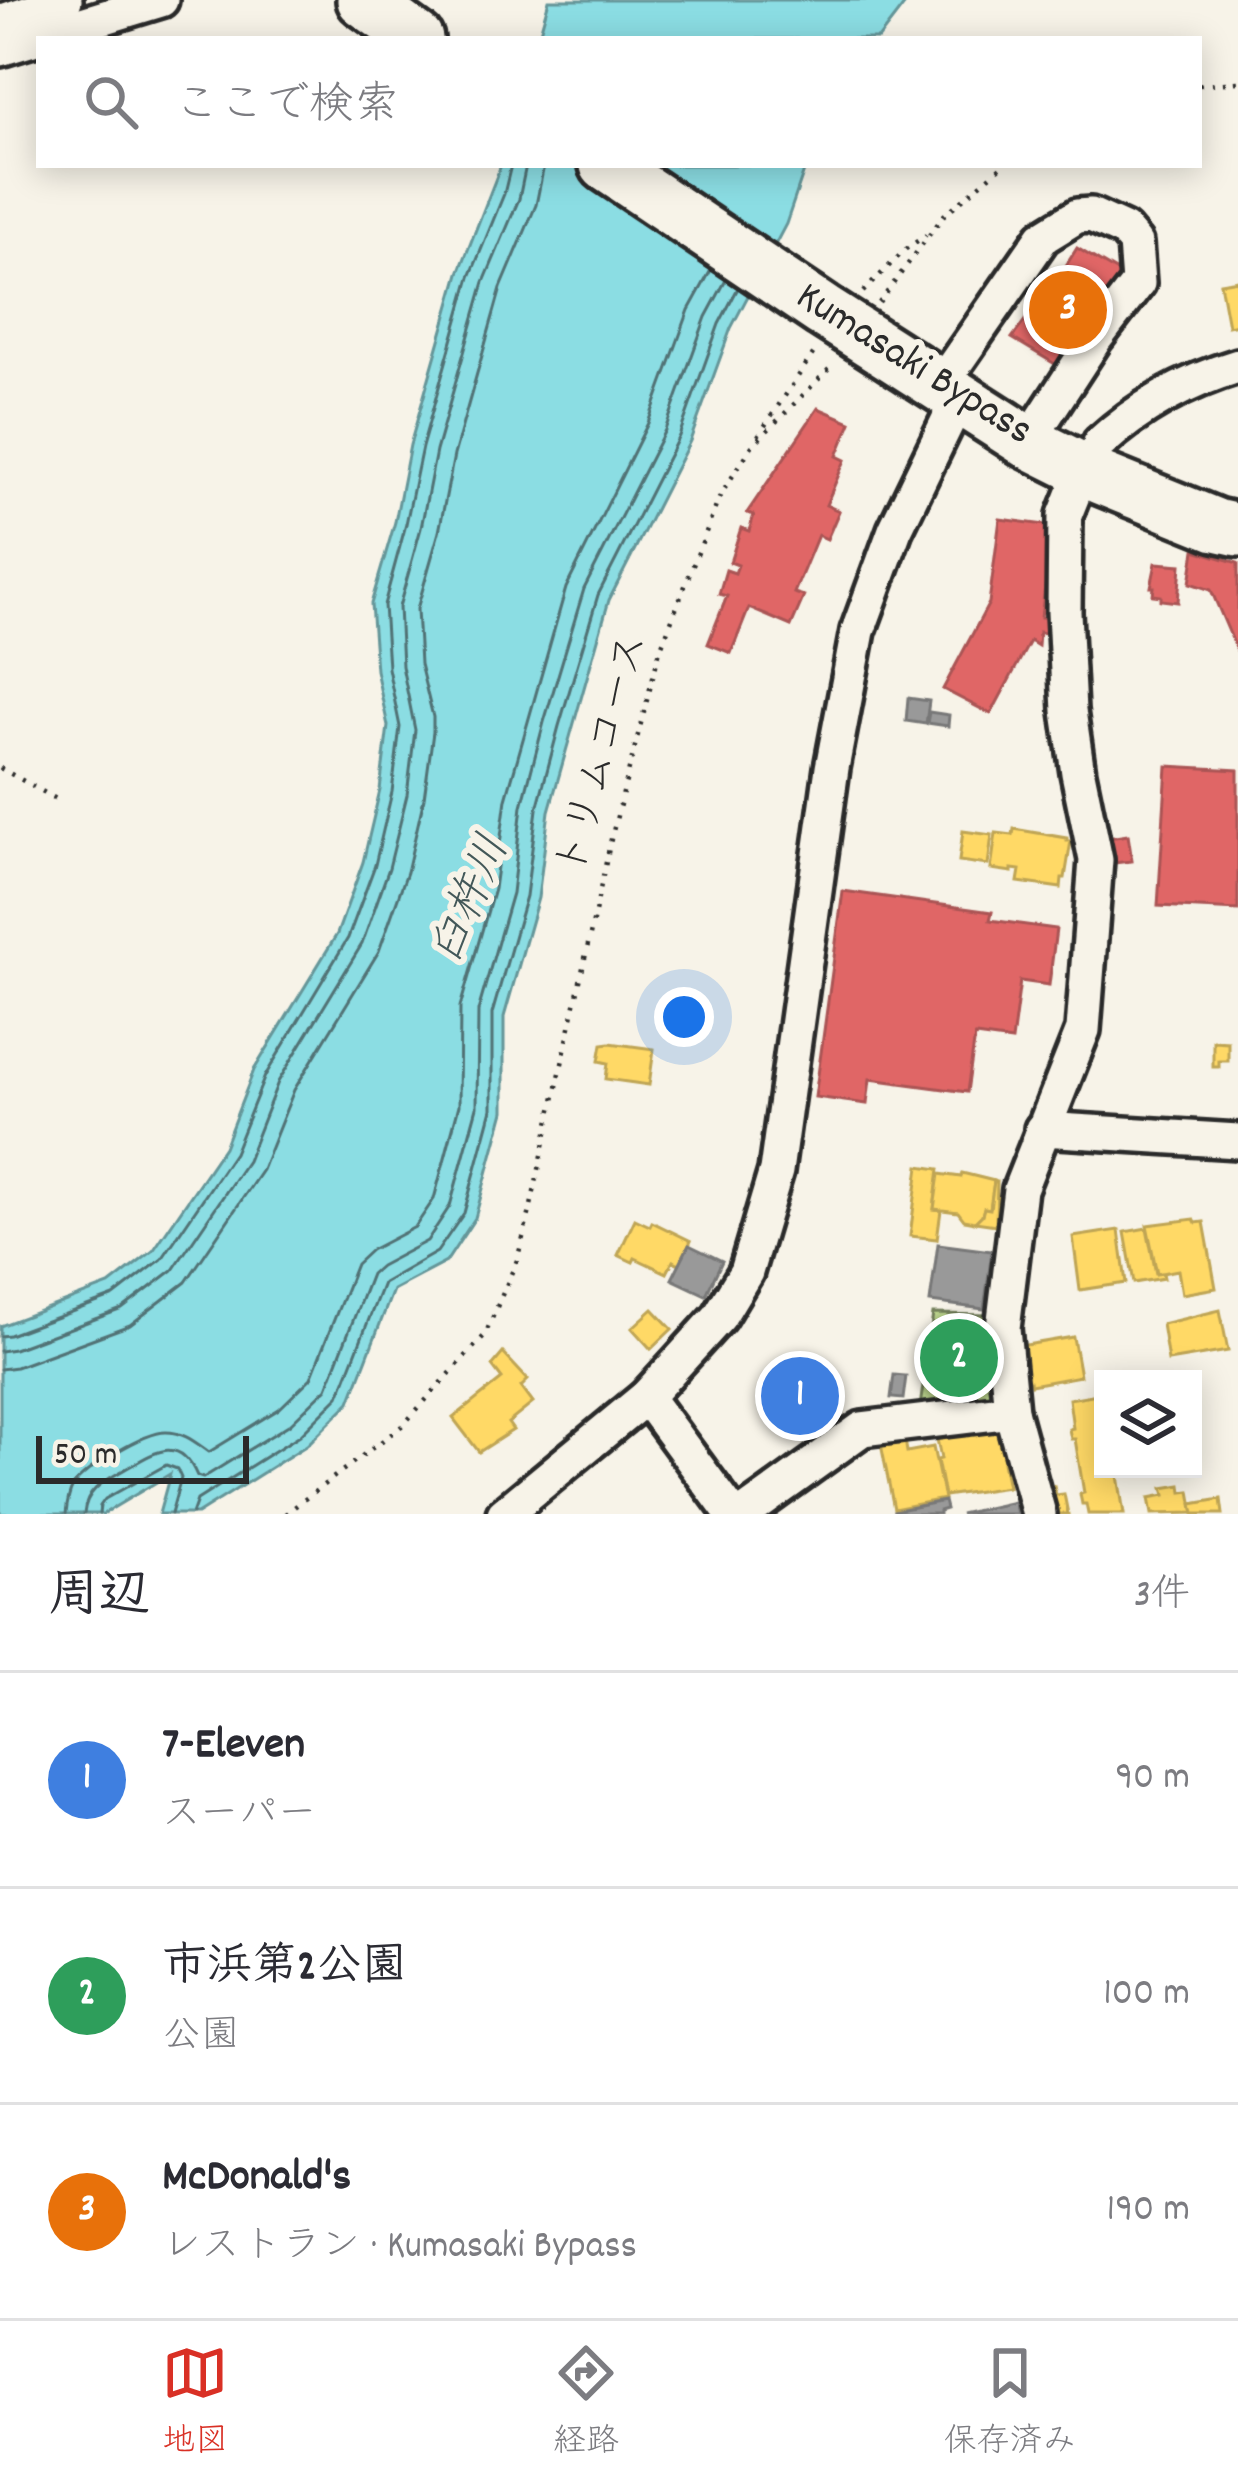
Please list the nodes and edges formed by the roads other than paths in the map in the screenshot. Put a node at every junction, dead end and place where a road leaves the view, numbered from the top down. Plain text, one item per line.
1 (65, 0) edge
2 (161, 0) edge
3 (0, 22) edge
4 (43, 36) edge
5 (36, 38) edge
6 (0, 49) edge
7 (610, 168) edge
8 (1238, 366) edge
9 (949, 392) junction
10 (1028, 442) junction
11 (1100, 443) dead end
12 (1072, 495) dead end
13 (1238, 530) edge
14 (1042, 1129) junction
15 (1238, 1142) edge
16 (646, 1397) junction
17 (1011, 1411) junction
18 (504, 1514) edge
19 (732, 1514) edge
20 (744, 1514) edge
21 (1039, 1514) edge

1 - 3 street
2 - 4 street
5 - 6 street
7 - 9 highway, Kumasaki Bypass
8 - 11 street
9 - 10 highway, Kumasaki Bypass
9 - 10 street
9 - 16 street
10 - 13 highway, Kumasaki Bypass
12 - 14 street
14 - 15 street
14 - 17 street
16 - 18 street
16 - 19 street
17 - 20 street
17 - 21 street

